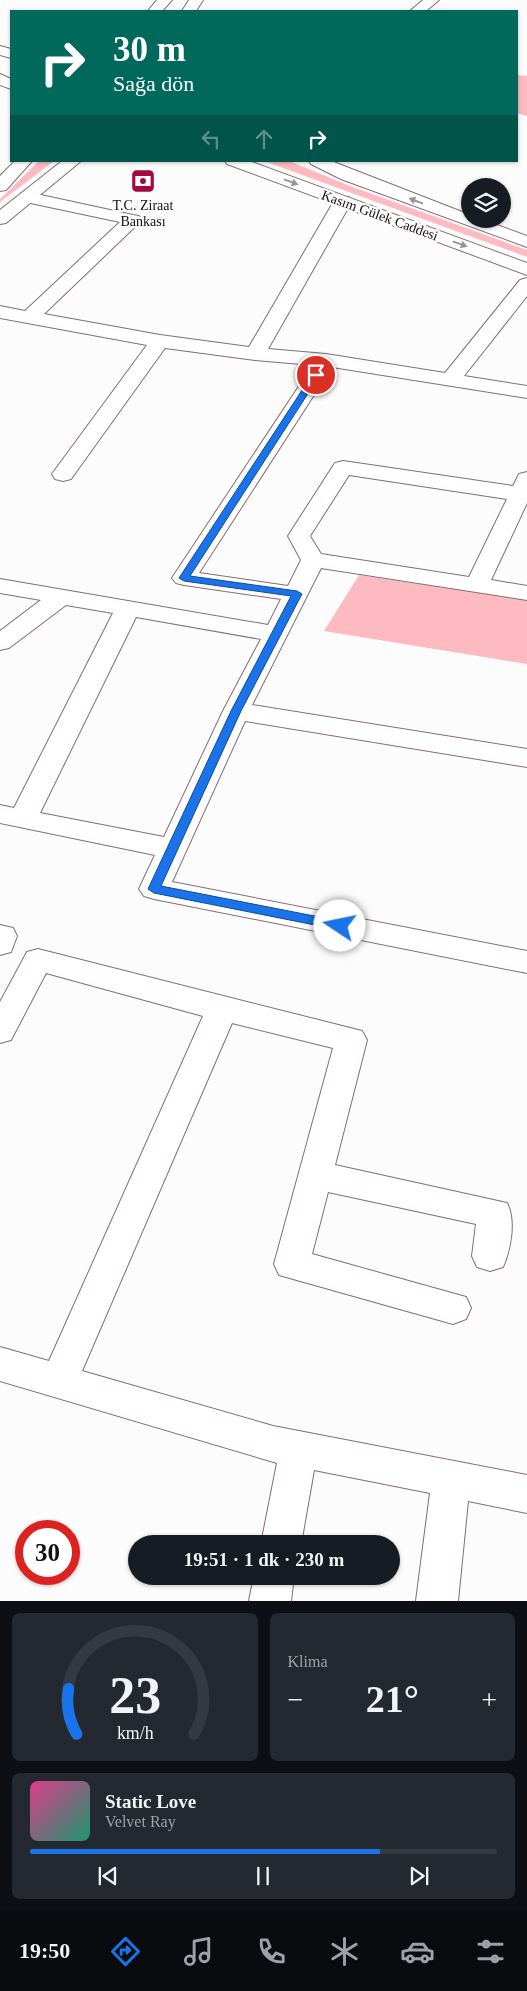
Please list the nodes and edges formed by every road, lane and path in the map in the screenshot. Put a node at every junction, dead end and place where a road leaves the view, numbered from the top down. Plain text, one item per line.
1 (165, 0) edge
2 (432, 0) edge
3 (156, 10) edge
4 (418, 10) edge
5 (23, 162) edge
6 (72, 162) edge
7 (87, 162) edge
8 (226, 162) edge
9 (319, 162) edge
10 (239, 163) edge
11 (58, 173) junction
12 (0, 186) edge
13 (27, 197) junction
14 (343, 201) junction
15 (0, 219) edge
16 (527, 242) edge
17 (527, 269) edge
18 (527, 284) edge
19 (0, 312) edge
20 (29, 318) junction
21 (160, 341) junction
22 (255, 354) junction
23 (326, 360) junction
24 (450, 380) junction
25 (527, 392) edge
26 (63, 474) dead end
27 (524, 486) edge
28 (313, 560) junction
29 (477, 585) junction
30 (0, 586) edge
31 (527, 593) edge
32 (297, 594) junction
33 (62, 596) junction
34 (128, 608) junction
35 (277, 634) junction
36 (0, 643) edge
37 (236, 711) junction
38 (527, 758) edge
39 (11, 816) edge
40 (173, 849) junction
41 (0, 936) edge
42 (0, 944) edge
43 (527, 962) edge
44 (222, 1009) junction
45 (0, 1031) edge
46 (316, 1175) junction
47 (490, 1256) dead end
48 (453, 1308) dead end
49 (0, 1364) edge
50 (59, 1381) junction
51 (299, 1448) junction
52 (451, 1479) junction
53 (527, 1494) edge
54 (282, 1535) edge
55 (273, 1585) edge
56 (270, 1601) edge
57 (437, 1601) edge

1 - 3 street
2 - 4 street
5 - 12 street
6 - 11 street
7 - 11 street
8 - 10 street, Kasım Gülek Caddesi
16 -> 9 street, Kasım Gülek Caddesi
10 -> 14 street, Kasım Gülek Caddesi
11 - 13 street
13 - 15 street
13 - 20 street
14 -> 17 street, Kasım Gülek Caddesi
14 - 22 street
18 - 24 street
19 - 20 street
20 - 21 street
21 - 22 street
21 - 26 street
22 - 23 street
23 - 24 street
23 - 32 street
24 - 25 street
27 - 28 street
27 - 29 street
28 - 29 street
28 - 32 street
29 - 31 street
30 - 33 street
32 - 35 street
33 - 34 street
33 - 36 street
34 - 35 street
34 - 39 street
35 - 37 street
37 - 38 street
37 - 40 street
39 - 40 street
40 - 43 street
41 - 42 street
44 - 45 street
44 - 46 street
44 - 50 street
46 - 47 street
46 - 48 street
49 - 50 street
50 - 51 street
51 - 52 street
51 - 54 street
52 - 53 street
52 - 57 street
55 - 56 street

